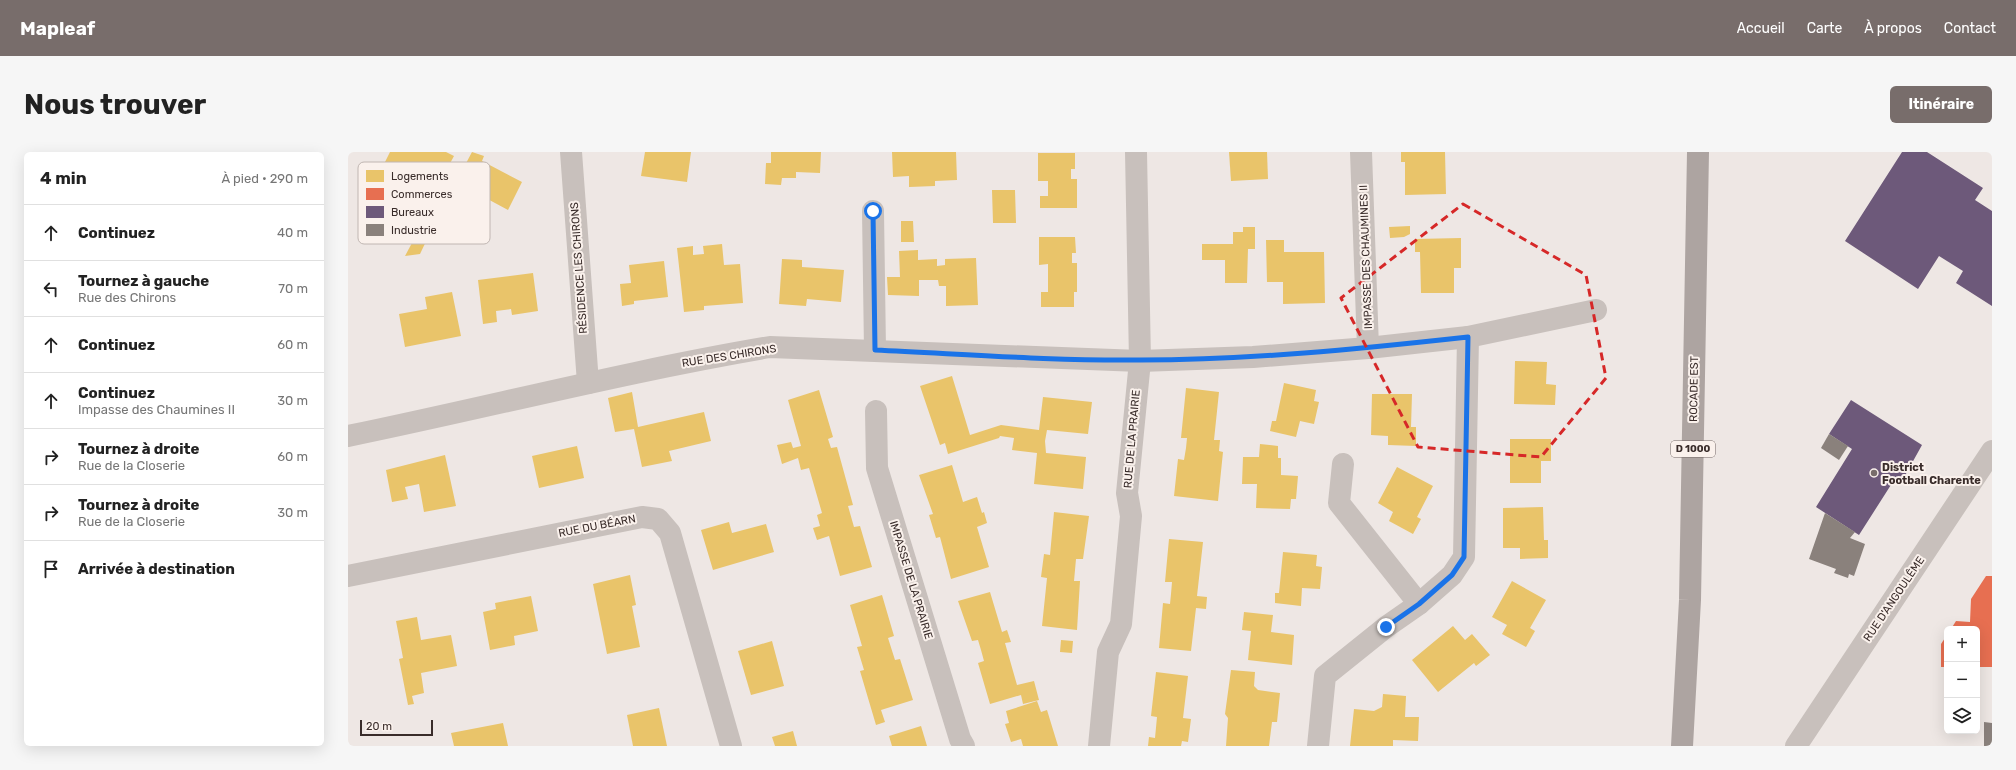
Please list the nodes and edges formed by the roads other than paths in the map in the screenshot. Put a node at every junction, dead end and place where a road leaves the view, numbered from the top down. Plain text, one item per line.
1 (571, 152) edge
2 (1136, 152) edge
3 (1362, 152) edge
4 (1698, 152) edge
5 (873, 211) dead end
6 (1596, 310) dead end
7 (1468, 337) junction
8 (1368, 348) junction
9 (875, 350) junction
10 (1140, 360) junction
11 (588, 383) junction
12 (876, 411) dead end
13 (348, 436) edge
14 (1992, 451) edge
15 (1343, 464) dead end
16 (348, 576) edge
17 (1419, 604) junction
18 (731, 746) edge
19 (964, 746) edge
20 (1098, 746) edge
21 (1318, 746) edge
22 (1682, 746) edge
23 (1796, 746) edge

1 - 11 street, RÉSIDENCE LES CHIRONS
2 - 10 street, RUE DE LA PRAIRIE
3 - 8 street, IMPASSE DES CHAUMINES II
4 - 22 main road, ROCADE EST / D 1000
5 - 9 street
6 - 7 street
7 - 8 street
7 - 17 street
8 - 10 street, RUE DES CHIRONS
9 - 10 street, RUE DES CHIRONS
9 - 11 street, RUE DES CHIRONS
10 - 20 street, RUE DE LA PRAIRIE
11 - 13 street, RUE DES CHIRONS
12 - 19 street, IMPASSE DE LA PRAIRIE
14 - 23 street, RUE D'ANGOULÊME
15 - 17 street
16 - 18 street, RUE DU BÉARN
17 - 21 street

